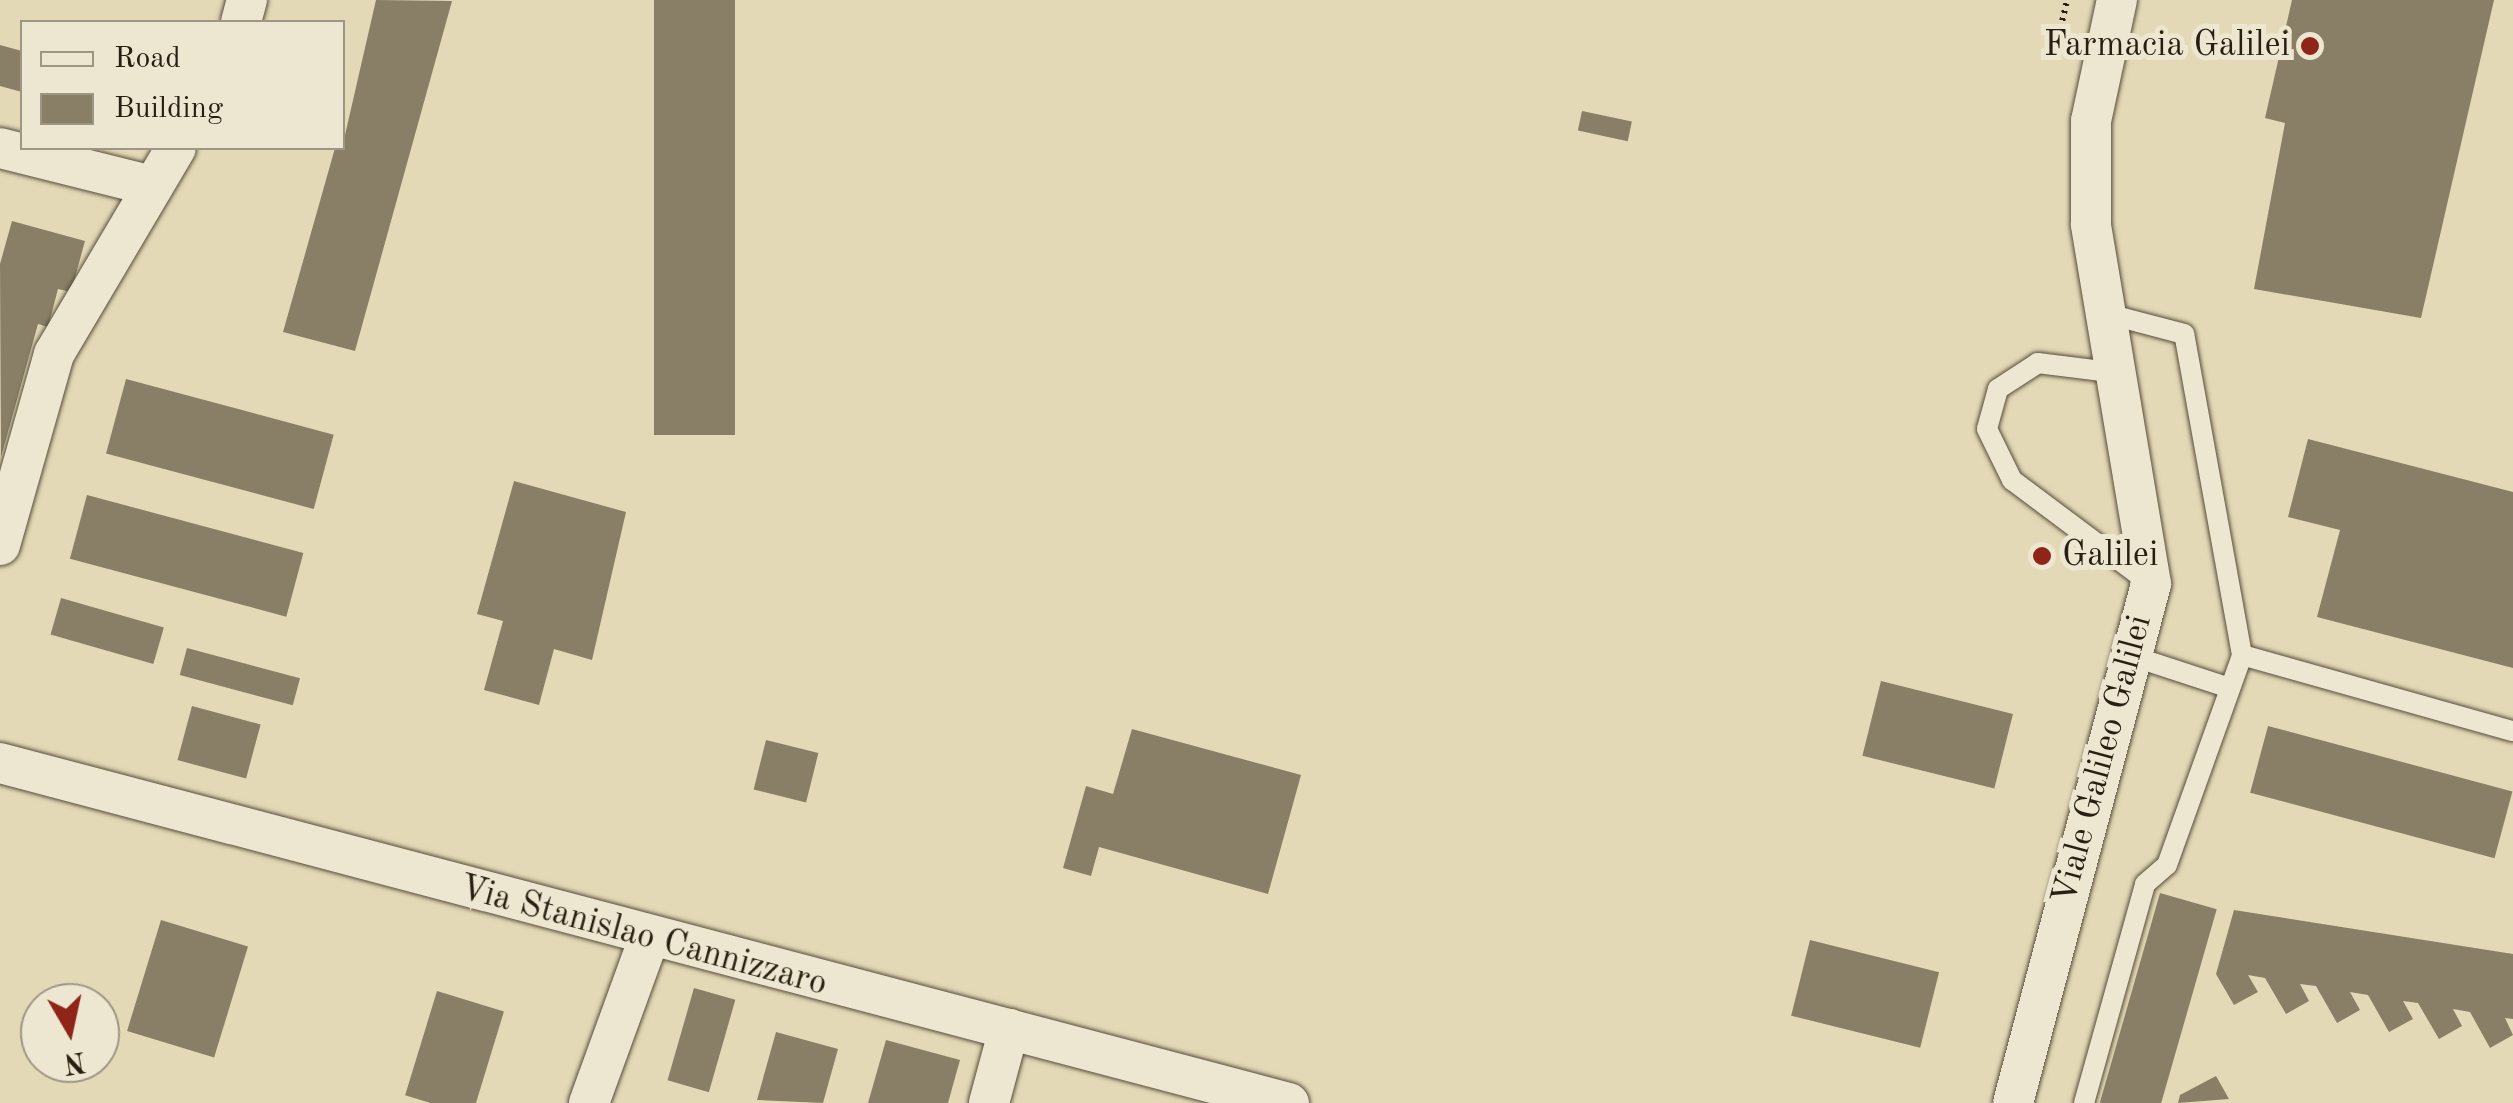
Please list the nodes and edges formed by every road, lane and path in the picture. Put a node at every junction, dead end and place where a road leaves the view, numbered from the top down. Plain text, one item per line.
1 (2067, 0) edge
2 (2118, 0) edge
3 (2059, 35) dead end
4 (0, 148) edge
5 (174, 150) edge
6 (148, 185) junction
7 (2108, 314) junction
8 (2118, 373) junction
9 (0, 545) edge
10 (2151, 584) junction
11 (2129, 655) junction
12 (2242, 655) junction
13 (2230, 688) junction
14 (2513, 730) edge
15 (0, 764) edge
16 (648, 941) junction
17 (1009, 1028) junction
18 (1270, 1101) edge
19 (588, 1103) edge
20 (989, 1103) edge
21 (2013, 1103) edge
22 (2084, 1103) edge

1 - 3 path
2 - 7 street, Viale Galileo Galilei
4 - 6 street
5 - 6 street
6 - 9 street
7 - 8 street, Viale Galileo Galilei
7 - 12 lane
8 - 10 street, Viale Galileo Galilei
8 - 10 lane
10 - 11 street, Viale Galileo Galilei
11 - 13 lane
11 - 21 street, Viale Galileo Galilei
12 - 13 lane
12 - 14 lane
13 - 22 lane
15 - 16 street, Via Stanislao Cannizzaro
16 - 17 street, Via Stanislao Cannizzaro
16 - 19 street
17 - 18 street, Via Stanislao Cannizzaro
17 - 20 street

